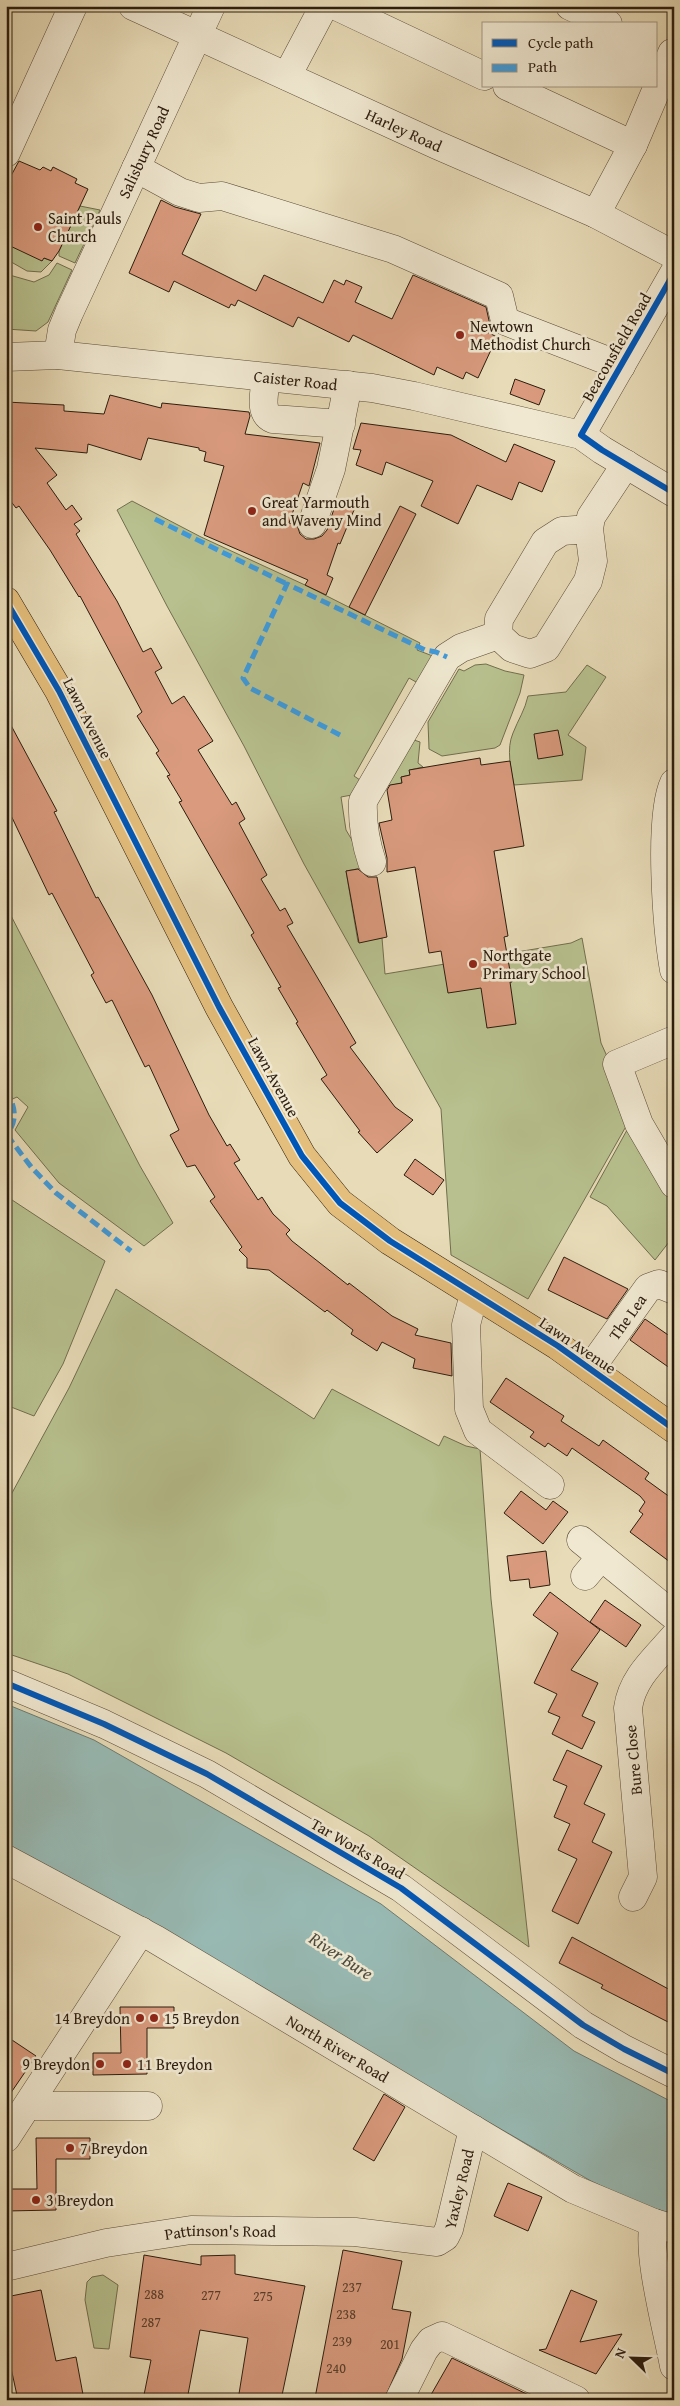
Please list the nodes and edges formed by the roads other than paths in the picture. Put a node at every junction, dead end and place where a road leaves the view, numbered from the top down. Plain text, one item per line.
1 (73, 6) edge
2 (133, 6) edge
3 (211, 6) edge
4 (324, 6) edge
5 (336, 6) edge
6 (570, 6) edge
7 (604, 22) edge
8 (197, 36) junction
9 (668, 51) edge
10 (482, 75) edge
11 (287, 76) junction
12 (658, 78) edge
13 (511, 88) edge
14 (654, 88) edge
15 (633, 145) junction
16 (6, 153) edge
17 (136, 168) junction
18 (596, 214) junction
19 (674, 255) edge
20 (674, 273) edge
21 (58, 355) junction
22 (6, 357) edge
23 (621, 366) junction
24 (266, 378) junction
25 (348, 386) junction
26 (341, 424) junction
27 (581, 435) junction
28 (626, 464) junction
29 (674, 493) edge
30 (312, 524) dead end
31 (589, 529) junction
32 (6, 601) edge
33 (498, 635) junction
34 (673, 788) edge
35 (372, 862) dead end
36 (670, 878) edge
37 (674, 970) edge
38 (674, 1040) edge
39 (674, 1184) edge
40 (674, 1290) edge
41 (474, 1294) junction
42 (590, 1369) junction
43 (674, 1429) edge
44 (550, 1485) dead end
45 (589, 1558) dead end
46 (674, 1616) edge
47 (674, 1636) edge
48 (6, 1683) edge
49 (6, 1859) edge
50 (633, 1897) dead end
51 (141, 1931) junction
52 (674, 2074) edge
53 (28, 2106) junction
54 (148, 2106) dead end
55 (473, 2129) junction
56 (6, 2138) edge
57 (664, 2226) edge
58 (436, 2242) joint
59 (6, 2267) edge
60 (674, 2366) edge
61 (400, 2400) edge
62 (576, 2400) edge

1 - 16 street
2 - 8 street, Harley Road
3 - 8 street, Salisbury Road
4 - 11 street
5 - 10 street
6 - 7 street
8 - 11 street, Harley Road
8 - 17 street, Salisbury Road
9 - 12 street
11 - 18 street, Harley Road
13 - 15 street
14 - 15 street
15 - 18 street
17 - 21 street, Salisbury Road
17 - 23 street
18 - 19 street, Harley Road
20 - 23 street, Beaconsfield Road
21 - 22 street, Caister Road
21 - 24 street, Caister Road
23 - 27 street, Beaconsfield Road
24 - 25 street, Caister Road
24 - 26 street
25 - 26 street
25 - 27 street, Caister Road
26 - 30 street
27 - 28 street, Caister Road
28 - 29 street, Caister Road
28 - 31 street
31 - 33 street
31 - 33 street
32 - 41 main road, Lawn Avenue
33 - 35 street
34 - 36 street
36 - 37 street
38 - 39 street
40 - 42 street, The Lea
41 - 42 main road, Lawn Avenue
41 - 44 street
42 - 43 main road, Lawn Avenue
45 - 46 street
47 - 50 street, Bure Close
48 - 52 street, Tar Works Road
49 - 51 street, North River Road
51 - 53 street
51 - 55 street, North River Road
53 - 54 street
53 - 56 street
55 - 57 street, North River Road
55 - 58 street, Yaxley Road
57 - 60 street
58 - 59 street, Pattinson's Road
61 - 62 street

